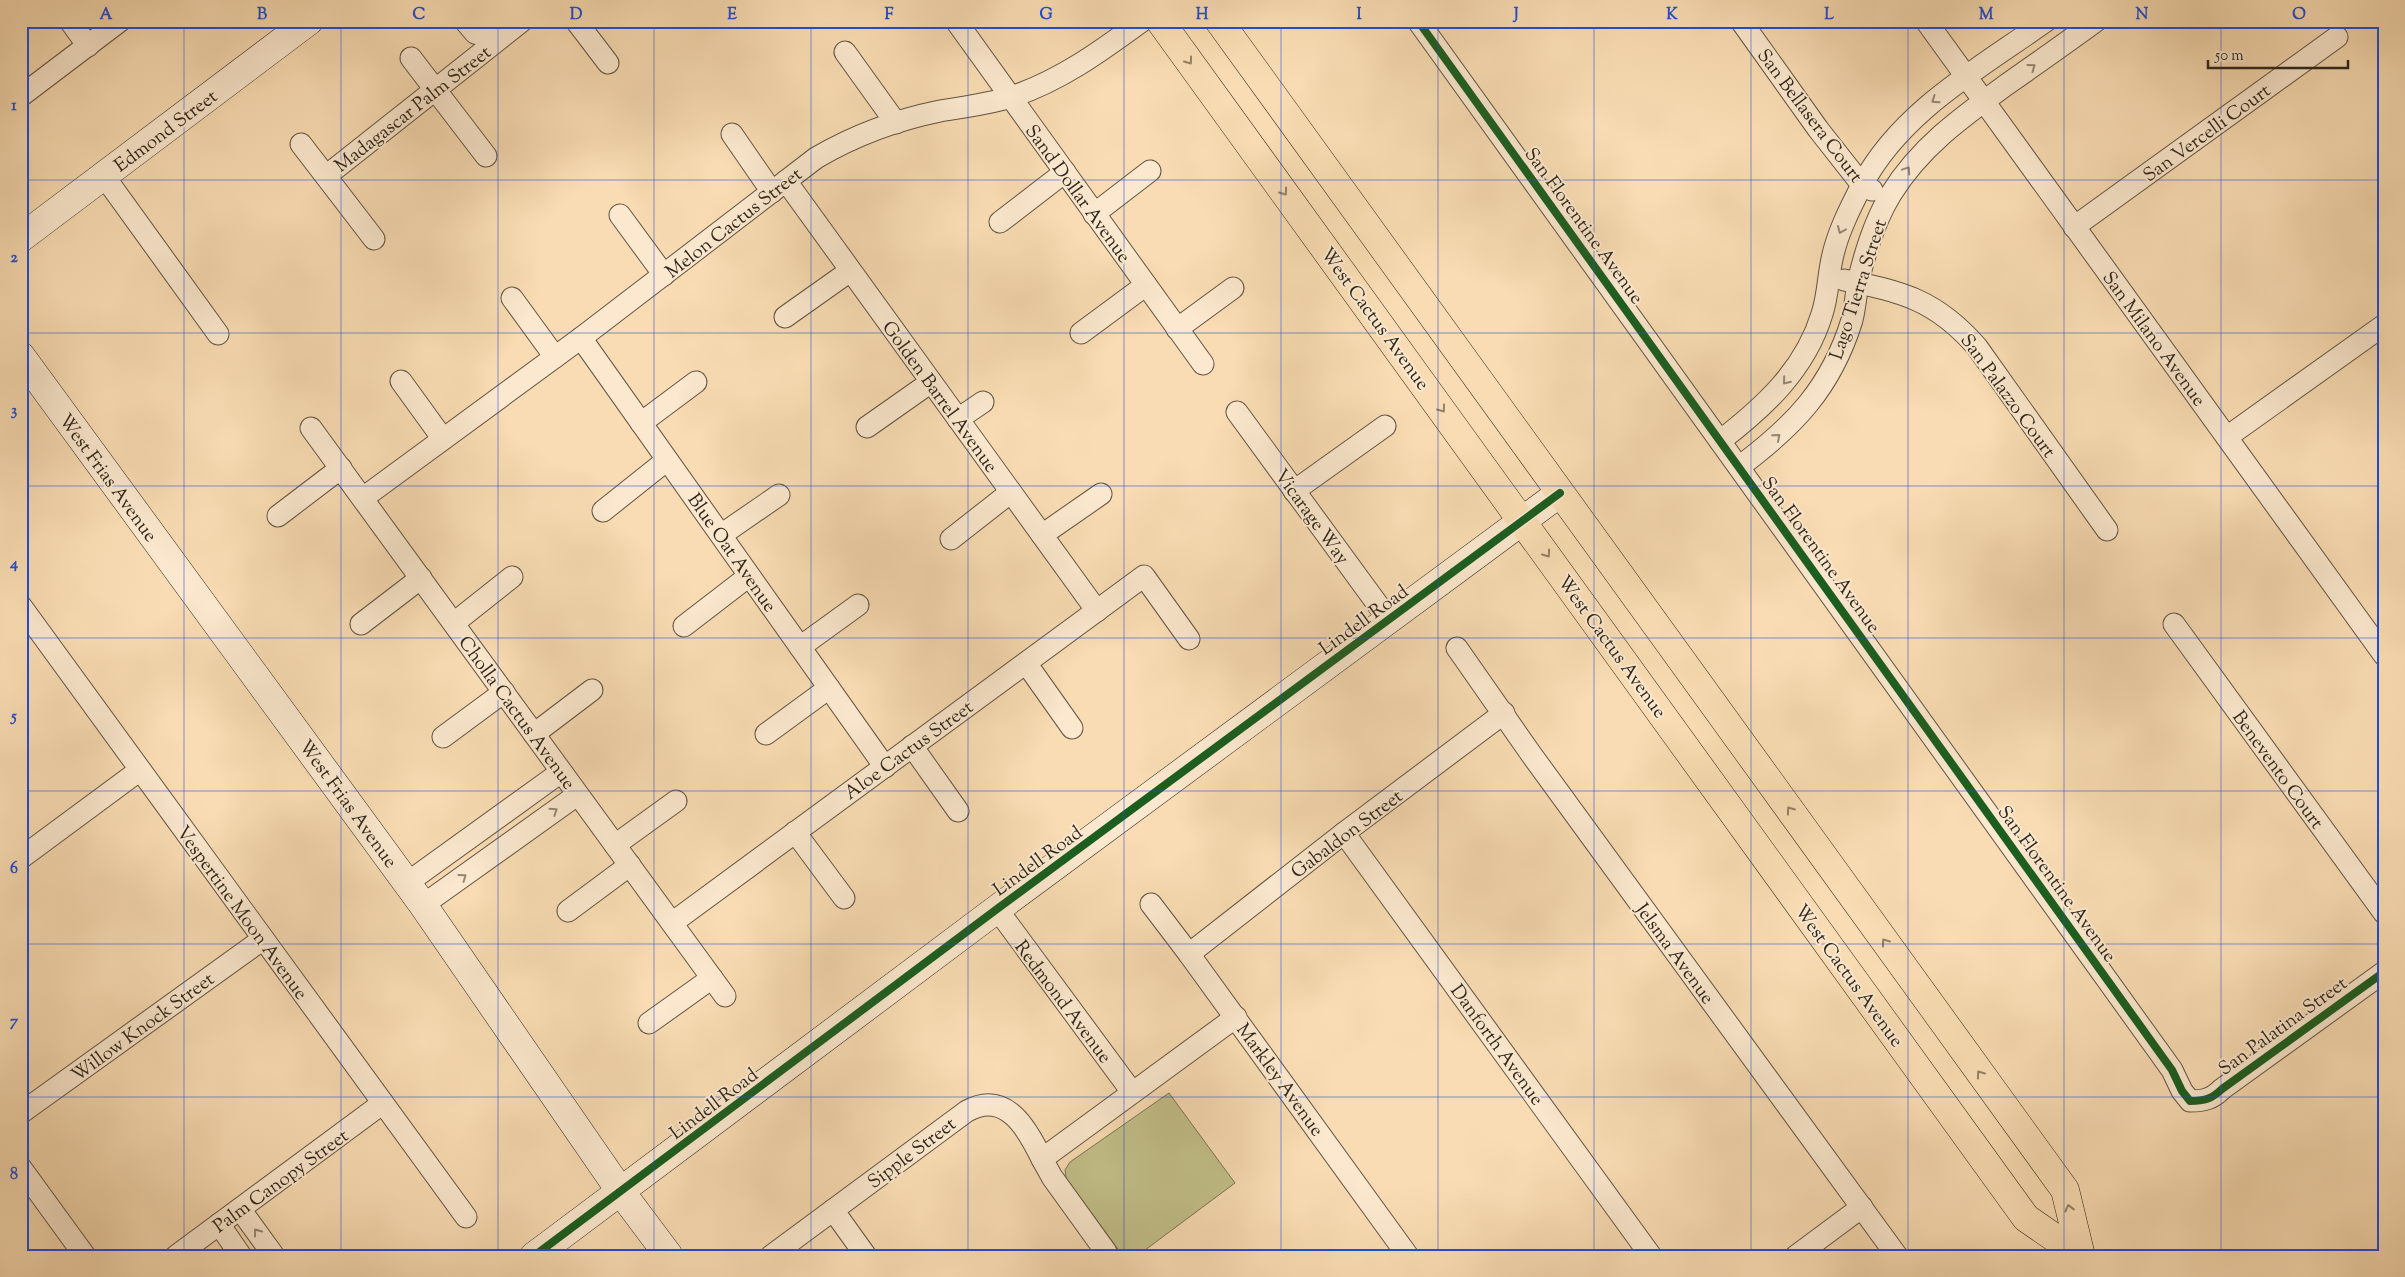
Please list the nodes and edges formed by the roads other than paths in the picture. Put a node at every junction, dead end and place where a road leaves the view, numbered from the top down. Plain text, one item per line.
1 (70, 21) edge
2 (120, 21) edge
3 (309, 21) edge
4 (466, 21) edge
5 (522, 21) edge
6 (576, 21) edge
7 (956, 21) edge
8 (1142, 21) edge
9 (1160, 21) edge
10 (1219, 21) edge
11 (1418, 21) edge
12 (1741, 21) edge
13 (1926, 21) edge
14 (2046, 21) edge
15 (2096, 21) edge
16 (497, 30) edge
17 (2338, 37) dead end
18 (88, 46) junction
19 (845, 52) dead end
20 (411, 58) dead end
21 (608, 63) dead end
22 (1966, 78) junction
23 (435, 89) junction
24 (21, 96) edge
25 (1011, 97) junction
26 (1984, 101) junction
27 (896, 122) junction
28 (732, 134) dead end
29 (301, 144) dead end
30 (486, 156) dead end
31 (1150, 171) dead end
32 (1065, 172) junction
33 (104, 176) junction
34 (326, 176) junction
35 (1862, 185) junction
36 (779, 187) junction
37 (1888, 199) junction
38 (1094, 214) junction
39 (620, 215) dead end
40 (1000, 222) dead end
41 (2074, 227) junction
42 (21, 238) edge
43 (374, 239) dead end
44 (850, 271) junction
45 (664, 275) junction
46 (1830, 277) junction
47 (1858, 283) junction
48 (1146, 285) junction
49 (1232, 288) dead end
50 (512, 298) dead end
51 (785, 317) dead end
52 (2384, 325) edge
53 (1177, 329) junction
54 (1081, 333) dead end
55 (218, 334) dead end
56 (581, 338) junction
57 (21, 356) edge
58 (555, 357) junction
59 (1203, 364) dead end
60 (401, 381) dead end
61 (696, 382) dead end
62 (931, 382) junction
63 (983, 402) dead end
64 (1237, 412) dead end
65 (958, 419) junction
66 (641, 423) junction
67 (1385, 426) dead end
68 (867, 427) dead end
69 (312, 428) dead end
70 (2227, 438) junction
71 (443, 440) junction
72 (1720, 441) junction
73 (667, 460) junction
74 (1739, 467) junction
75 (341, 468) junction
76 (1294, 491) junction
77 (1010, 492) junction
78 (1560, 493) junction
79 (1100, 494) dead end
80 (779, 495) dead end
81 (363, 498) junction
82 (603, 511) dead end
83 (278, 516) dead end
84 (1523, 521) junction
85 (2107, 530) dead end
86 (721, 535) junction
87 (1042, 536) junction
88 (951, 539) dead end
89 (749, 576) junction
90 (512, 577) dead end
91 (421, 578) junction
92 (858, 605) dead end
93 (21, 606) edge
94 (1097, 611) junction
95 (1389, 620) junction
96 (454, 623) junction
97 (360, 624) dead end
98 (2174, 624) dead end
99 (684, 626) dead end
100 (1189, 639) dead end
101 (800, 647) junction
102 (1457, 648) dead end
103 (2383, 652) edge
104 (1026, 662) junction
105 (829, 688) junction
106 (592, 690) dead end
107 (504, 692) junction
108 (1504, 714) junction
109 (1072, 728) dead end
110 (534, 734) junction
111 (766, 734) dead end
112 (443, 737) dead end
113 (912, 746) junction
114 (885, 766) junction
115 (140, 770) junction
116 (560, 772) junction
117 (577, 795) junction
118 (676, 801) dead end
119 (958, 811) dead end
120 (795, 832) junction
121 (1344, 833) junction
122 (615, 845) junction
123 (21, 858) edge
124 (630, 865) junction
125 (407, 883) junction
126 (844, 898) dead end
127 (1151, 904) dead end
128 (423, 906) junction
129 (997, 909) junction
130 (568, 911) dead end
131 (2384, 913) edge
132 (672, 923) junction
133 (263, 939) junction
134 (1190, 954) junction
135 (2384, 972) edge
136 (712, 978) junction
137 (725, 996) dead end
138 (1236, 1017) junction
139 (649, 1023) dead end
140 (1132, 1092) junction
141 (2198, 1101) joint
142 (383, 1104) junction
143 (21, 1113) edge
144 (1042, 1159) junction
145 (21, 1168) edge
146 (621, 1192) junction
147 (1862, 1207) junction
148 (240, 1209) junction
149 (833, 1210) junction
150 (466, 1217) dead end
151 (219, 1224) junction
152 (1106, 1252) dead end
153 (85, 1256) edge
154 (176, 1256) edge
155 (241, 1256) edge
156 (274, 1256) edge
157 (534, 1256) edge
158 (669, 1256) edge
159 (771, 1256) edge
160 (866, 1256) edge
161 (1408, 1256) edge
162 (1651, 1256) edge
163 (1796, 1256) edge
164 (1897, 1256) edge
165 (2081, 1256) edge

1 - 18 street
2 - 18 street
3 - 33 street, Edmond Street
4 - 16 street
5 - 16 street, Madagascar Palm Street
6 - 21 street
7 - 25 street, Sand Dollar Avenue
8 - 25 street, Melon Cactus Street
9 -> 84 main road, West Cactus Avenue
10 - 78 main road, West Cactus Avenue
11 - 72 street, San Florentine Avenue
12 - 35 street, San Bellasera Court
13 - 22 street, San Milano Avenue
14 - 22 street, Lago Tierra Street
26 -> 15 street, Lago Tierra Street
16 - 23 street, Madagascar Palm Street
17 - 41 street, San Vercelli Court
18 - 24 street
19 - 27 street
20 - 23 street
22 - 26 street, San Milano Avenue
22 -> 35 street, Lago Tierra Street
23 - 30 street
23 - 34 street, Madagascar Palm Street
25 - 27 street, Melon Cactus Street
25 - 32 street, Sand Dollar Avenue
37 -> 26 street, Lago Tierra Street
26 - 41 street, San Milano Avenue
27 - 36 street, Melon Cactus Street
28 - 36 street, Golden Barrel Avenue
29 - 34 street
31 - 38 street
32 - 38 street, Sand Dollar Avenue
32 - 40 street
33 - 42 street, Edmond Street
33 - 55 street
34 - 43 street
35 - 37 street, San Bellasera Court
35 -> 46 street, Lago Tierra Street
36 - 44 street, Golden Barrel Avenue
36 - 45 street, Melon Cactus Street
37 - 47 street, Lago Tierra Street
38 - 48 street, Sand Dollar Avenue
39 - 45 street
41 - 70 street, San Milano Avenue
44 - 51 street
44 - 62 street, Golden Barrel Avenue
45 - 56 street, Melon Cactus Street
46 - 47 street, San Palazzo Court
46 -> 72 street, Lago Tierra Street
74 -> 47 street, Lago Tierra Street
47 - 85 street, San Palazzo Court
48 - 53 street, Sand Dollar Avenue
48 - 54 street
49 - 53 street
50 - 58 street
52 - 70 street
53 - 59 street, Sand Dollar Avenue
56 - 58 street, Melon Cactus Street
56 - 66 street, Blue Oat Avenue
57 - 125 street, West Frias Avenue
58 - 71 street, Melon Cactus Street
60 - 71 street
61 - 66 street
62 - 65 street, Golden Barrel Avenue
62 - 68 street
63 - 65 street
64 - 76 street, Vicarage Way
65 - 77 street, Golden Barrel Avenue
66 - 73 street, Blue Oat Avenue
67 - 76 street
69 - 75 street, Cholla Cactus Avenue
70 - 103 street, San Milano Avenue
71 - 81 street, Melon Cactus Street
72 - 74 street, San Florentine Avenue
73 - 82 street
73 - 86 street, Blue Oat Avenue
74 - 141 street, San Florentine Avenue
75 - 81 street, Cholla Cactus Avenue
75 - 83 street
76 - 95 street, Vicarage Way
77 - 87 street, Golden Barrel Avenue
77 - 88 street
78 - 84 street, Lindell Road
165 -> 78 main road, West Cactus Avenue
79 - 87 street
80 - 86 street
81 - 91 street, Cholla Cactus Avenue
84 - 95 street, Lindell Road
84 -> 165 main road, West Cactus Avenue
86 - 89 street, Blue Oat Avenue
87 - 94 street, Golden Barrel Avenue
89 - 99 street
89 - 101 street, Blue Oat Avenue
90 - 96 street
91 - 96 street, Cholla Cactus Avenue
91 - 97 street
92 - 101 street
93 - 115 street, Vespertine Moon Avenue
94 - 100 street, Aloe Cactus Street
94 - 104 street, Aloe Cactus Street
95 - 129 street, Lindell Road
96 - 107 street, Cholla Cactus Avenue
98 - 131 street, Benevento Court
101 - 105 street, Blue Oat Avenue
102 - 108 street, Jelsma Avenue
104 - 109 street
104 - 113 street, Aloe Cactus Street
105 - 111 street
105 - 114 street, Blue Oat Avenue
106 - 110 street
107 - 110 street, Cholla Cactus Avenue
107 - 112 street
108 - 121 street, Gabaldon Street
108 - 147 street, Jelsma Avenue
110 - 116 street, Cholla Cactus Avenue
113 - 114 street, Aloe Cactus Street
113 - 119 street
114 - 120 street, Aloe Cactus Street
115 - 123 street
115 - 133 street, Vespertine Moon Avenue
116 - 117 street, Cholla Cactus Avenue
116 - 125 street
117 - 122 street, Cholla Cactus Avenue
128 -> 117 street
118 - 122 street
120 - 126 street
120 - 132 street, Aloe Cactus Street
121 - 134 street, Gabaldon Street
121 - 162 street, Danforth Avenue
122 - 124 street, Cholla Cactus Avenue
124 - 130 street
124 - 132 street, Cholla Cactus Avenue
125 - 128 street, West Frias Avenue
127 - 134 street, Markley Avenue
128 - 146 street, West Frias Avenue
129 - 140 street, Redmond Avenue
129 - 146 street, Lindell Road
132 - 136 street, Cholla Cactus Avenue
133 - 142 street, Vespertine Moon Avenue
133 - 143 street, Willow Knock Street
134 - 138 street, Markley Avenue
135 - 141 street, San Palatina Street
136 - 137 street, Cholla Cactus Avenue
136 - 139 street
138 - 140 street
138 - 161 street, Markley Avenue
140 - 144 street
142 - 148 street, Palm Canopy Street
142 - 150 street, Vespertine Moon Avenue
144 - 149 street, Sipple Street
144 - 152 street, Sipple Street
145 - 153 street
146 - 157 street, Lindell Road
146 - 158 street, West Frias Avenue
147 - 163 street
147 - 164 street, Jelsma Avenue
148 - 151 street, Palm Canopy Street
156 -> 148 street
149 - 159 street, Sipple Street
149 - 160 street
151 - 154 street, Palm Canopy Street
151 - 155 street

